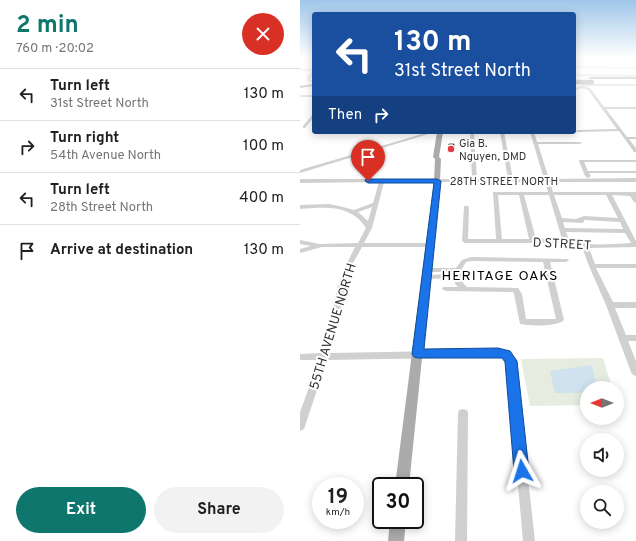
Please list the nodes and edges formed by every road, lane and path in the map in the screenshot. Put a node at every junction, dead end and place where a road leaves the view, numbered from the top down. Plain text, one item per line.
1 (581, 83) edge
2 (636, 85) edge
3 (583, 86) junction
4 (300, 87) edge
5 (312, 88) edge
6 (312, 88) edge
7 (576, 89) edge
8 (300, 91) edge
9 (300, 96) edge
10 (312, 96) edge
11 (603, 108) junction
12 (636, 108) edge
13 (312, 118) edge
14 (304, 128) dead end
15 (619, 129) junction
16 (578, 130) dead end
17 (426, 134) edge
18 (440, 134) edge
19 (445, 134) edge
20 (472, 134) edge
21 (502, 134) edge
22 (533, 134) edge
23 (626, 138) junction
24 (636, 138) edge
25 (580, 142) dead end
26 (535, 143) junction
27 (636, 151) edge
28 (438, 159) junction
29 (636, 161) edge
30 (300, 172) edge
31 (636, 172) edge
32 (547, 180) junction
33 (636, 180) edge
34 (300, 181) edge
35 (382, 181) junction
36 (437, 181) junction
37 (475, 181) junction
38 (511, 181) junction
39 (521, 193) junction
40 (551, 194) junction
41 (608, 194) junction
42 (634, 194) edge
43 (636, 201) edge
44 (375, 204) junction
45 (300, 207) edge
46 (466, 207) dead end
47 (354, 212) junction
48 (560, 220) junction
49 (622, 220) junction
50 (369, 228) junction
51 (563, 230) junction
52 (628, 231) junction
53 (499, 241) junction
54 (532, 241) junction
55 (566, 241) junction
56 (300, 242) edge
57 (322, 245) junction
58 (360, 245) junction
59 (430, 245) junction
60 (585, 245) junction
61 (636, 245) edge
62 (300, 251) edge
63 (546, 260) junction
64 (566, 260) dead end
65 (592, 266) junction
66 (636, 266) edge
67 (458, 273) junction
68 (427, 274) junction
69 (464, 288) junction
70 (446, 289) dead end
71 (610, 305) junction
72 (636, 305) edge
73 (623, 338) junction
74 (636, 338) edge
75 (418, 354) junction
76 (324, 356) junction
77 (300, 357) edge
78 (636, 372) edge
79 (463, 413) dead end
80 (300, 426) edge
81 (403, 477) edge
82 (397, 529) edge
83 (396, 541) edge
84 (461, 541) edge
85 (528, 541) edge

1 - 3 street
2 - 3 street
3 - 7 street
3 - 11 street
4 - 5 highway
6 - 8 highway
9 - 10 street
11 - 12 street
11 - 15 street
13 - 14 street
15 - 16 street
15 - 23 street
17 - 30 street
18 - 28 main road
19 - 28 main road
20 - 37 street
21 - 38 street
22 - 26 street
23 - 24 street
23 - 27 street
25 - 26 street
26 - 32 street
28 - 36 main road
29 - 31 street
32 - 33 street, 28TH STREET NORTH
32 - 38 street, 28TH STREET NORTH
32 - 40 street
34 - 35 street, 28TH STREET NORTH
35 - 36 street, 28TH STREET NORTH
35 - 44 street, 55TH AVENUE NORTH
36 - 37 street, 28TH STREET NORTH
36 - 59 main road
37 - 38 street, 28TH STREET NORTH
39 - 40 street
39 - 53 street
39 - 54 street
40 - 41 street
40 - 48 street
41 - 42 street
41 - 49 street
42 - 43 street
44 - 47 street
44 - 50 street, 55TH AVENUE NORTH
45 - 47 street
46 - 53 street, D STREET
47 - 50 street
48 - 49 street
48 - 51 street
49 - 52 street
50 - 58 street, 55TH AVENUE NORTH
51 - 52 street
51 - 55 street
52 - 61 street
53 - 54 street, D STREET
54 - 55 street, D STREET
55 - 60 street, D STREET
56 - 57 street
57 - 58 street
57 - 62 street
58 - 59 street
58 - 76 street, 55TH AVENUE NORTH
59 - 68 main road
60 - 61 street, D STREET
60 - 65 street
63 - 64 street
63 - 67 street
63 - 69 street
65 - 66 street
65 - 71 street
67 - 68 street
67 - 69 street
68 - 75 main road
69 - 70 street
71 - 72 street
71 - 73 street
73 - 74 street
73 - 78 street
75 - 76 street
75 - 81 main road
75 - 85 street
76 - 77 street
76 - 80 street, 55TH AVENUE NORTH
79 - 84 street
82 - 83 main road

